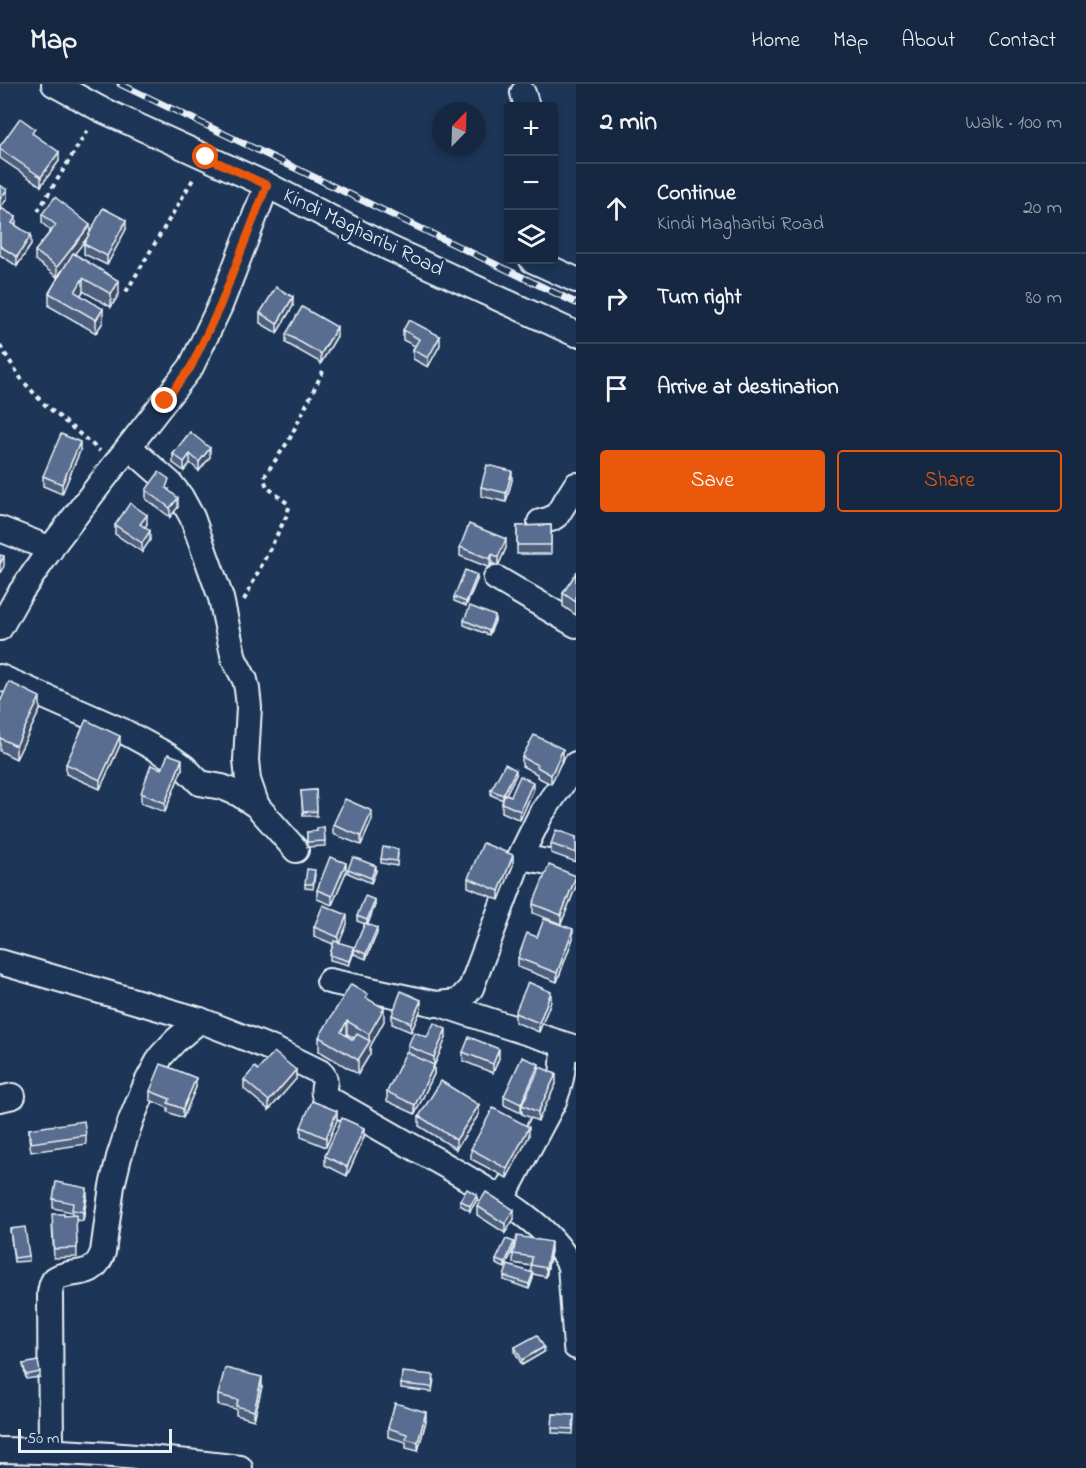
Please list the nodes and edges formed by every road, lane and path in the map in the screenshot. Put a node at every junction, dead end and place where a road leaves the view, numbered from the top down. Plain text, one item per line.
1 (54, 84) edge
2 (100, 109) junction
3 (206, 157) junction
4 (267, 185) junction
5 (38, 211) dead end
6 (541, 264) edge
7 (576, 280) edge
8 (126, 292) dead end
9 (576, 334) edge
10 (0, 346) edge
11 (325, 367) dead end
12 (122, 456) junction
13 (576, 485) edge
14 (540, 522) dead end
15 (0, 529) edge
16 (51, 549) junction
17 (496, 578) dead end
18 (243, 601) dead end
19 (576, 625) edge
20 (0, 628) edge
21 (0, 677) edge
22 (576, 764) edge
23 (257, 806) junction
24 (296, 850) dead end
25 (520, 857) junction
26 (576, 867) edge
27 (0, 962) edge
28 (329, 981) dead end
29 (440, 1004) junction
30 (200, 1020) junction
31 (569, 1052) edge
32 (502, 1199) junction
33 (576, 1347) edge
34 (0, 1450) edge
35 (51, 1451) junction
36 (234, 1468) edge

1 - 2 street, Kindi Magharibi Road
2 - 3 street, Kindi Magharibi Road
2 - 5 path
3 - 4 street, Kindi Magharibi Road
3 - 8 path
4 - 9 street, Kindi Magharibi Road
4 - 12 street
6 - 7 street
10 - 12 path
11 - 18 path
12 - 16 street
12 - 23 street
13 - 14 street
15 - 16 street
16 - 20 street
17 - 19 street
21 - 23 street
22 - 25 street
23 - 24 street
25 - 26 street
25 - 29 street
27 - 30 street
28 - 29 street
29 - 31 street
30 - 32 street
30 - 35 street
31 - 32 street
32 - 33 street
34 - 35 street
35 - 36 street

